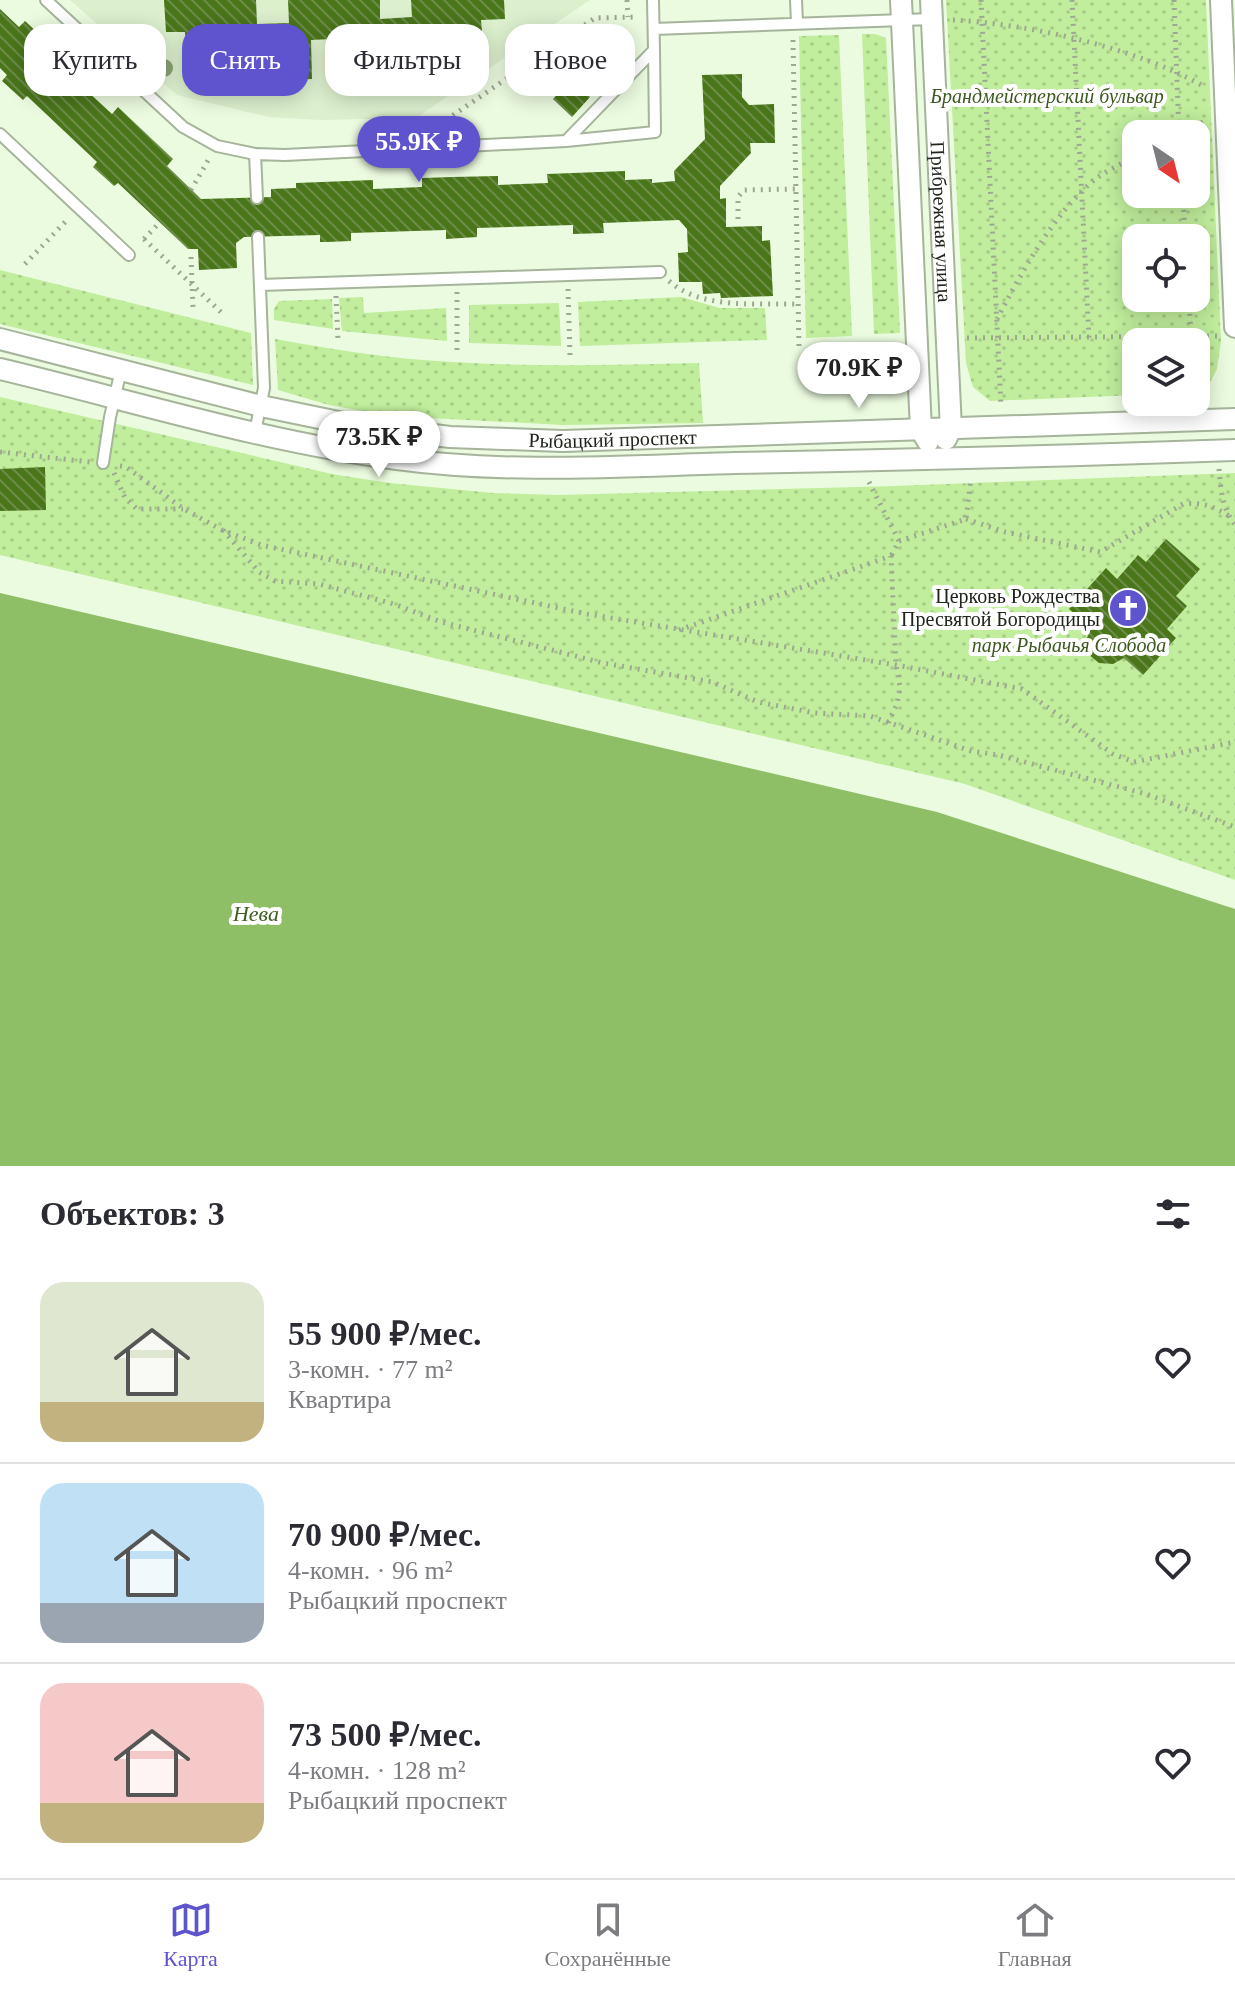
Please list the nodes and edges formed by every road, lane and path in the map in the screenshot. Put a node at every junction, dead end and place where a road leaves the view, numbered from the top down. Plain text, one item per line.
1 (46, 0) edge
2 (627, 0) edge
3 (653, 0) edge
4 (796, 0) edge
5 (981, 0) edge
6 (1072, 0) edge
7 (1174, 0) edge
8 (1221, 0) edge
9 (902, 10) edge
10 (937, 13) edge
11 (654, 16) junction
12 (628, 17) junction
13 (981, 22) junction
14 (797, 23) junction
15 (654, 29) junction
16 (1074, 40) junction
17 (654, 50) junction
18 (1177, 73) junction
19 (1211, 90) dead end
20 (1225, 114) edge
21 (1179, 120) edge
22 (0, 134) edge
23 (566, 141) junction
24 (217, 146) junction
25 (405, 149) junction
26 (255, 154) junction
27 (1122, 164) edge
28 (796, 189) junction
29 (191, 190) dead end
30 (1081, 194) junction
31 (257, 198) dead end
32 (79, 208) junction
33 (738, 219) dead end
34 (160, 222) dead end
35 (258, 237) dead end
36 (144, 239) junction
37 (129, 255) joint
38 (191, 257) dead end
39 (25, 264) dead end
40 (660, 272) joint
41 (568, 276) junction
42 (456, 279) junction
43 (335, 283) junction
44 (192, 285) junction
45 (260, 285) junction
46 (1234, 289) edge
47 (798, 304) junction
48 (193, 308) dead end
49 (225, 316) dead end
50 (996, 320) junction
51 (1230, 332) edge
52 (1210, 335) edge
53 (966, 338) dead end
54 (997, 338) junction
55 (1089, 338) junction
56 (1122, 338) edge
57 (0, 339) edge
58 (338, 340) dead end
59 (799, 347) dead end
60 (457, 352) dead end
61 (570, 356) dead end
62 (0, 369) edge
63 (121, 370) junction
64 (114, 397) junction
65 (261, 406) junction
66 (1001, 408) dead end
67 (1235, 419) edge
68 (951, 429) junction
69 (921, 430) junction
70 (255, 432) junction
71 (1235, 450) edge
72 (0, 452) edge
73 (938, 459) junction
74 (103, 463) junction
75 (126, 467) dead end
76 (1219, 467) dead end
77 (971, 477) dead end
78 (869, 481) dead end
79 (184, 509) junction
80 (1229, 516) junction
81 (966, 519) junction
82 (1235, 525) edge
83 (222, 530) junction
84 (899, 541) junction
85 (891, 556) junction
86 (678, 630) junction
87 (896, 665) junction
88 (888, 723) junction
89 (1235, 742) edge
90 (1235, 827) edge

1 - 24 lane
2 - 12 path
3 - 11 lane
4 - 14 lane
5 - 13 path
6 - 16 path
7 - 18 path
8 - 20 street
9 - 10 lane
9 - 14 lane
9 - 69 street, Прибрежная улица
10 - 13 path
10 - 68 street, Прибрежная улица
11 - 12 path
11 - 15 lane
12 - 25 path
13 - 16 path
13 - 50 path
14 - 15 lane
14 - 28 path
15 - 17 lane
16 - 18 path
16 - 30 path
17 - 23 lane
17 - 23 lane
18 - 19 path
18 - 21 path
20 - 46 street
22 - 32 lane
23 - 25 lane
24 - 26 lane
24 - 29 path
25 - 26 lane
26 - 31 lane
27 - 30 path
28 - 33 path
28 - 47 path
30 - 50 path
30 - 55 path
32 - 37 lane
32 - 39 path
34 - 36 path
35 - 45 lane
36 - 37 path
36 - 44 path
38 - 44 path
40 - 41 lane
40 - 47 path
41 - 42 lane
41 - 61 path
42 - 43 lane
42 - 60 path
43 - 45 lane
43 - 58 path
44 - 48 path
44 - 49 path
45 - 65 lane
46 - 51 street
47 - 59 path
50 - 54 path
51 - 52 path
53 - 54 path
54 - 55 path
54 - 66 path
55 - 56 path
57 - 63 street, Рыбацкий проспект
62 - 64 street, Рыбацкий проспект
63 - 64 lane
63 - 65 street, Рыбацкий проспект
64 - 70 street, Рыбацкий проспект
64 - 74 lane
65 - 69 street, Рыбацкий проспект
65 - 70 lane
67 - 68 street, Рыбацкий проспект
68 - 69 street, Рыбацкий проспект
68 - 73 street, Прибрежная улица
69 - 73 street, Прибрежная улица
70 - 73 street, Рыбацкий проспект
71 - 73 street, Рыбацкий проспект
72 - 74 path
74 - 79 path
75 - 79 path
76 - 80 path
77 - 81 path
78 - 84 path
79 - 83 path
80 - 81 path
80 - 82 path
81 - 84 path
83 - 86 path
83 - 88 path
84 - 85 path
85 - 86 path
85 - 87 path
86 - 87 path
87 - 88 path
87 - 89 path
88 - 90 path

